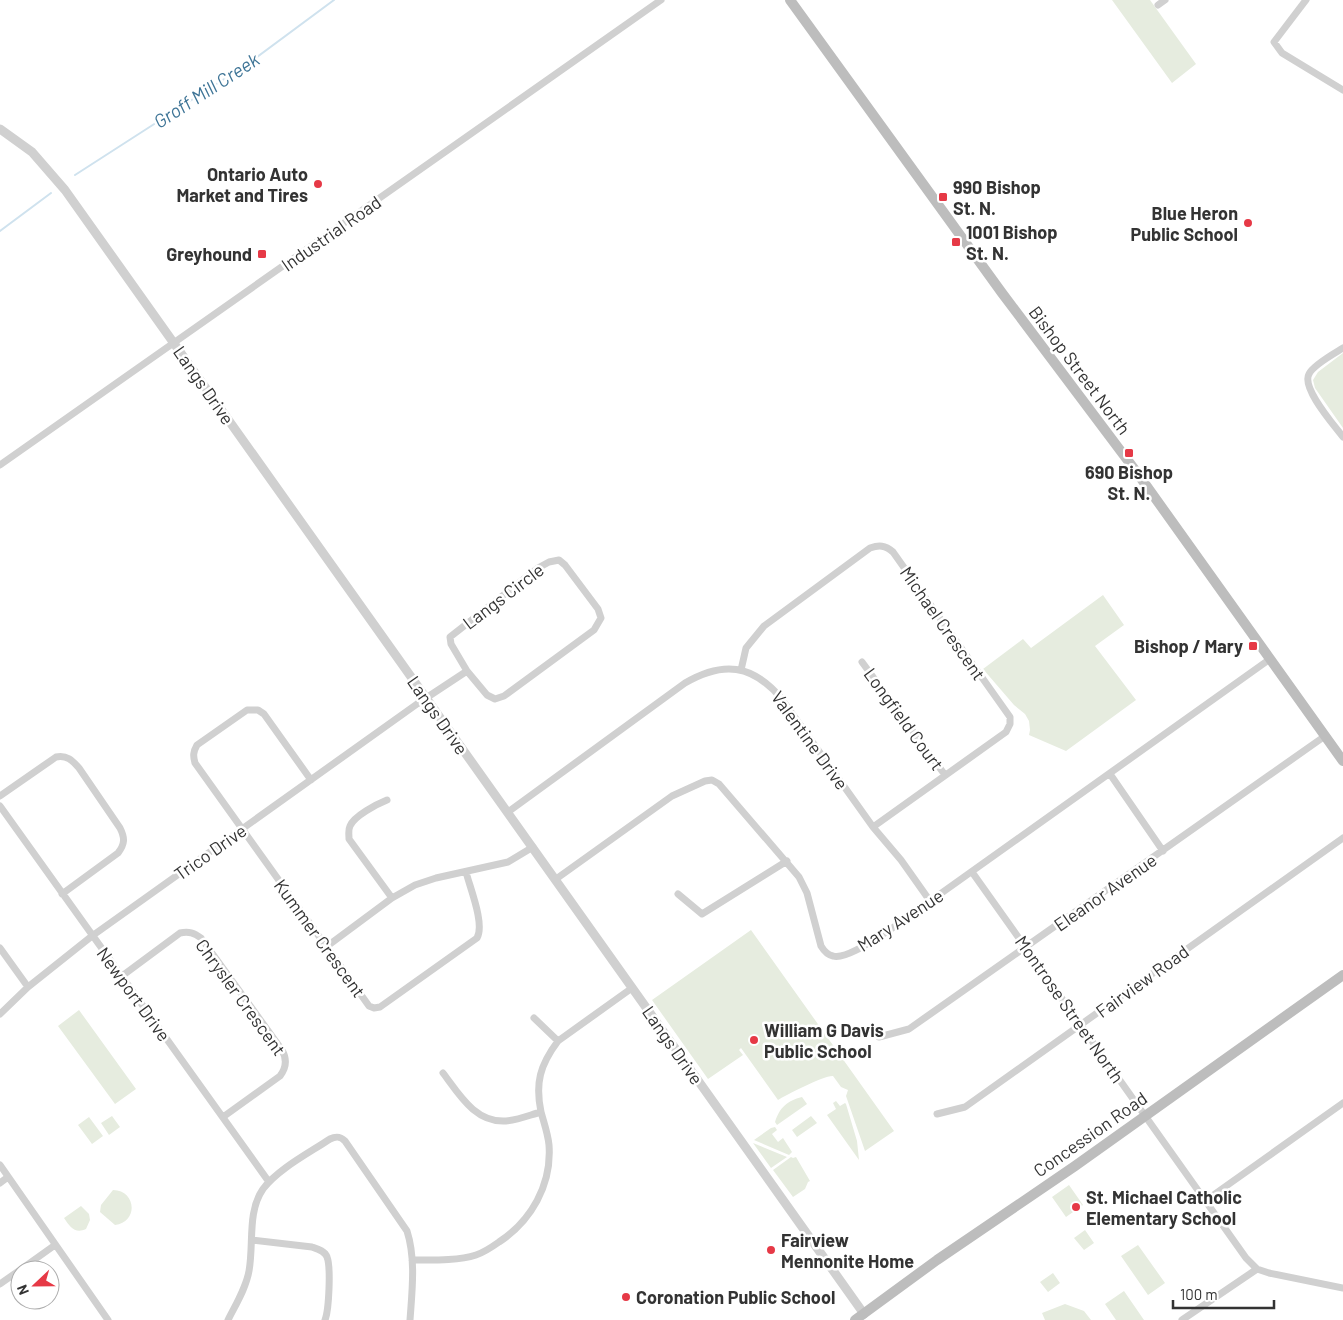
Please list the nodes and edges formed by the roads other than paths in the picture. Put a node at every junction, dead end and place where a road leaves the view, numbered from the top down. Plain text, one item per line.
1 (662, 0) edge
2 (790, 0) edge
3 (1165, 0) edge
4 (1306, 0) edge
5 (1158, 5) dead end
6 (1343, 90) edge
7 (0, 129) edge
8 (174, 343) junction
9 (1343, 348) edge
10 (1343, 437) edge
11 (0, 465) edge
12 (1270, 659) junction
13 (862, 662) dead end
14 (741, 670) junction
15 (468, 671) junction
16 (426, 698) junction
17 (1325, 736) junction
18 (1343, 761) edge
19 (1110, 774) junction
20 (945, 776) junction
21 (311, 780) junction
22 (0, 796) edge
23 (387, 800) dead end
24 (0, 806) edge
25 (508, 812) junction
26 (874, 827) junction
27 (242, 829) junction
28 (1343, 838) edge
29 (533, 847) junction
30 (1163, 850) junction
31 (787, 861) junction
32 (466, 872) junction
33 (972, 872) junction
34 (556, 879) junction
35 (62, 894) junction
36 (678, 894) dead end
37 (392, 898) junction
38 (930, 901) junction
39 (92, 936) junction
40 (326, 946) junction
41 (0, 948) edge
42 (1027, 948) junction
43 (1343, 975) edge
44 (122, 976) junction
45 (28, 987) junction
46 (632, 988) junction
47 (0, 1014) edge
48 (534, 1018) dead end
49 (1081, 1025) junction
50 (878, 1037) dead end
51 (558, 1041) junction
52 (443, 1072) dead end
53 (1343, 1103) edge
54 (541, 1112) junction
55 (937, 1114) dead end
56 (1144, 1115) junction
57 (223, 1117) junction
58 (0, 1164) edge
59 (8, 1177) junction
60 (269, 1182) junction
61 (0, 1183) edge
62 (1205, 1201) junction
63 (252, 1240) junction
64 (55, 1245) junction
65 (34, 1260) edge
66 (412, 1260) junction
67 (1257, 1269) junction
68 (1343, 1288) edge
69 (864, 1314) junction
70 (108, 1320) edge
71 (228, 1320) edge
72 (325, 1320) edge
73 (410, 1320) edge
74 (855, 1320) edge
75 (1182, 1320) edge

1 - 8 street, Industrial Road
2 - 12 main road, Bishop Street North
3 - 5 street
4 - 6 street
7 - 8 street, Langs Drive
8 - 11 street, Industrial Road
8 - 16 street, Langs Drive
9 - 10 street
12 - 17 main road, Bishop Street North
12 - 19 street, Mary Avenue
13 - 20 street, Longfield Court
14 - 20 street, Michael Crescent
14 - 25 street, Valentine Drive
14 - 26 street, Valentine Drive
15 - 15 street, Langs Circle
15 - 16 street
16 - 21 street, Trico Drive
16 - 25 street, Langs Drive
17 - 18 main road, Bishop Street North
17 - 30 street, Eleanor Avenue
19 - 30 street
19 - 33 street, Mary Avenue
20 - 26 street, Michael Crescent
21 - 27 street, Trico Drive
21 - 27 street, Kummer Crescent
22 - 35 street
23 - 37 street
24 - 35 street, Newport Drive
25 - 29 street, Langs Drive
26 - 38 street, Valentine Drive
27 - 39 street, Trico Drive
27 - 40 street, Kummer Crescent
28 - 49 street, Fairview Road
29 - 32 street
29 - 34 street, Langs Drive
30 - 42 street, Eleanor Avenue
31 - 34 street, Mary Avenue
31 - 36 street
31 - 38 street, Mary Avenue
32 - 37 street
32 - 40 street, Kummer Crescent
33 - 38 street, Mary Avenue
33 - 42 street, Montrose Street North
34 - 46 street, Langs Drive
35 - 39 street, Newport Drive
37 - 40 street
39 - 44 street, Newport Drive
39 - 45 street, Trico Drive
41 - 45 street
42 - 49 street, Montrose Street North
42 - 50 street, Eleanor Avenue
43 - 56 main road, Concession Road
44 - 57 street, Newport Drive
44 - 57 street, Chrysler Crescent
45 - 47 street, Trico Drive
46 - 51 street
46 - 69 street, Langs Drive
48 - 51 street
49 - 55 street, Fairview Road
49 - 56 street, Montrose Street North
51 - 54 street
52 - 54 street
53 - 62 street
54 - 66 street
56 - 62 street, Montrose Street North
56 - 69 main road, Concession Road
57 - 60 street, Newport Drive
58 - 59 street
59 - 61 street
59 - 64 street
60 - 63 street
60 - 66 street
62 - 67 street, Montrose Street North
63 - 71 street
63 - 72 street
64 - 65 street
64 - 70 street
66 - 73 street
67 - 68 street
67 - 75 street
69 - 74 main road, Concession Road

